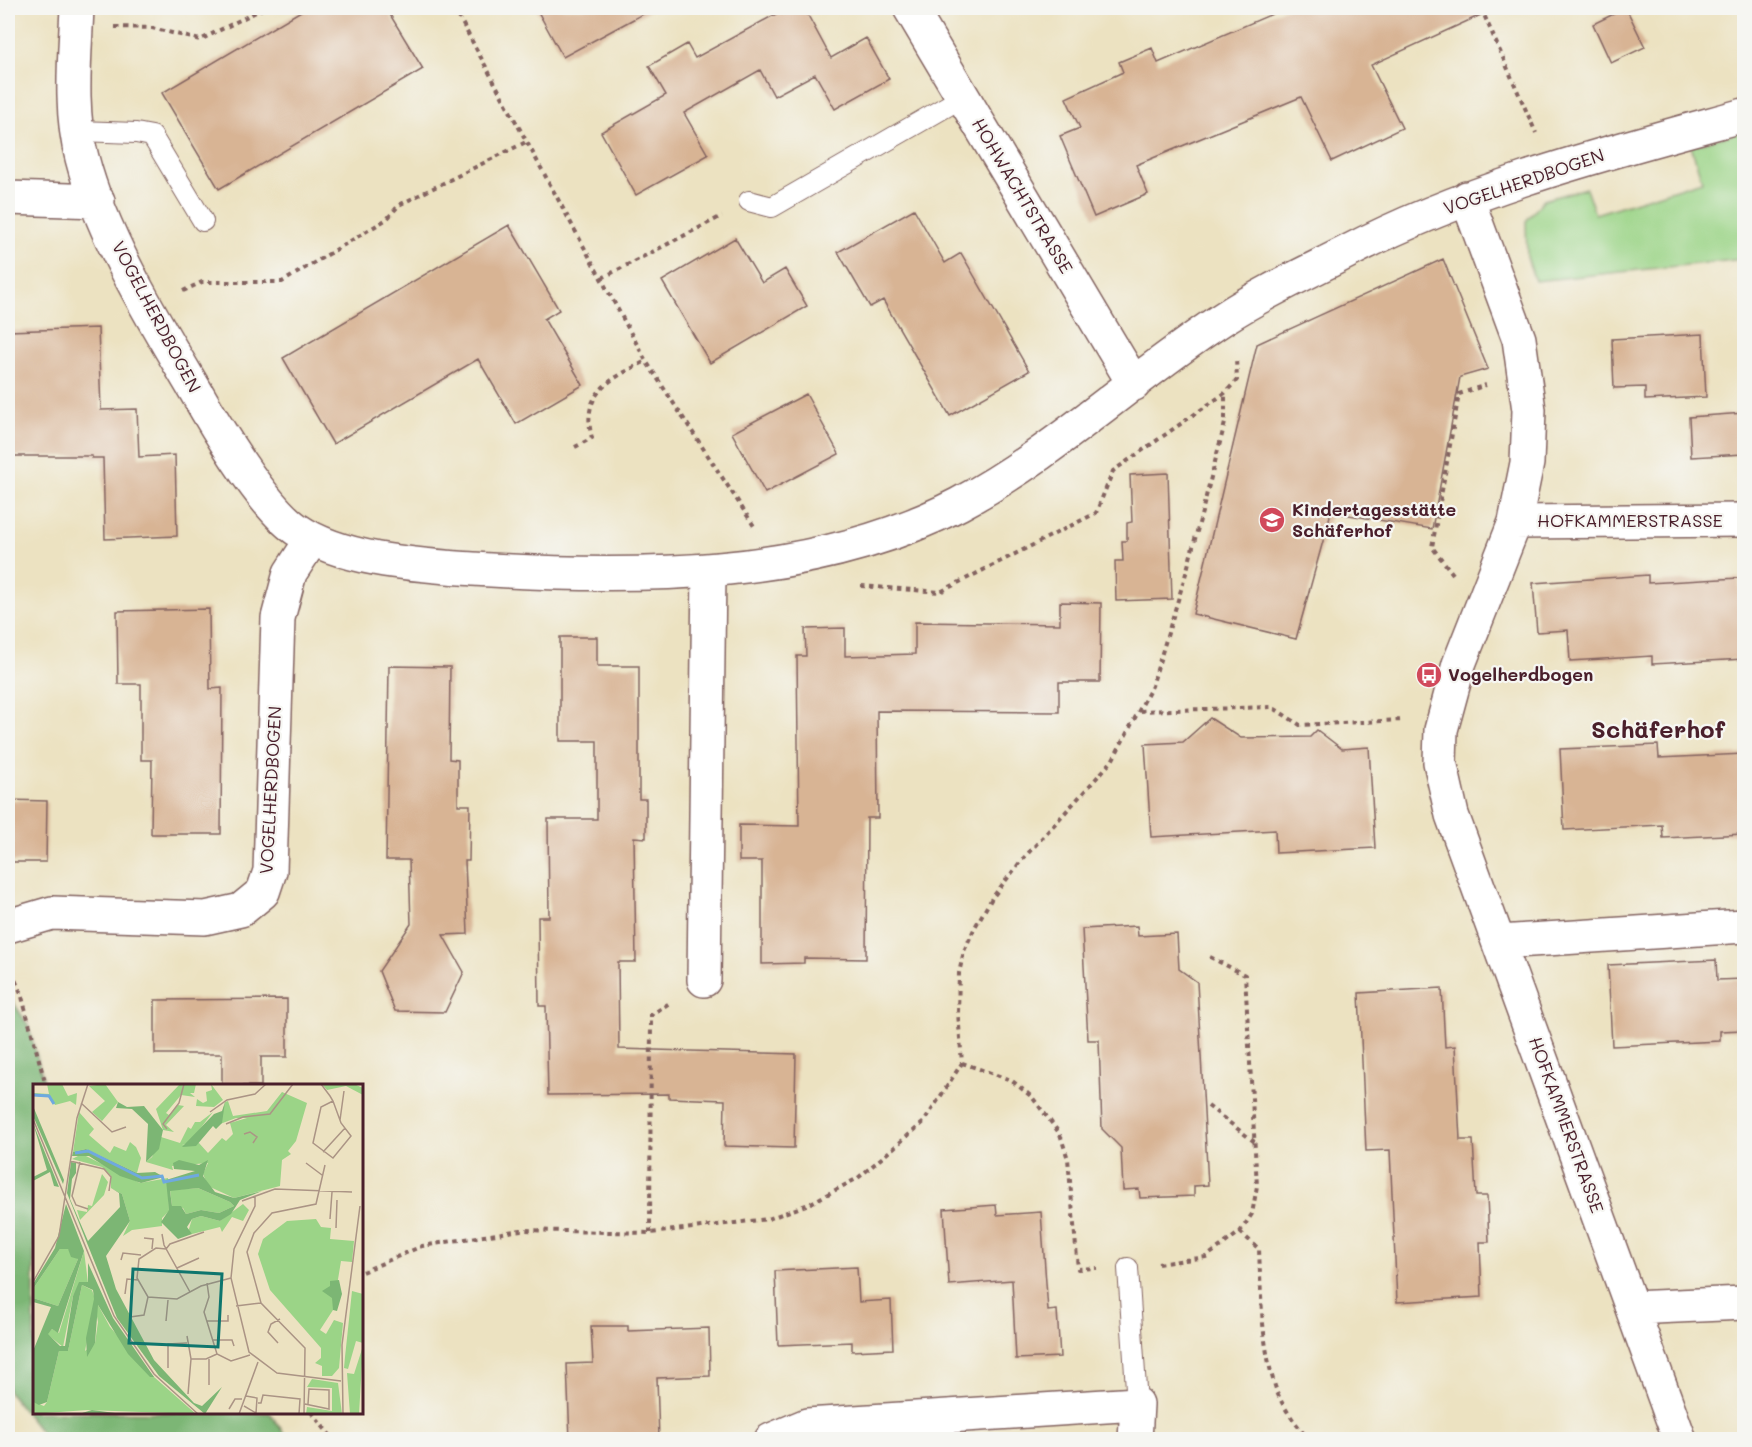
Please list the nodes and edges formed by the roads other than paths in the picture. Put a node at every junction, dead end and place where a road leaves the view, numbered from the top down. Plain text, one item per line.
1 (910, 8) edge
2 (76, 16) edge
3 (963, 97) junction
4 (1744, 115) edge
5 (78, 131) junction
6 (8, 198) edge
7 (1467, 198) junction
8 (98, 201) junction
9 (749, 201) road end
10 (203, 221) dead end
11 (1134, 384) junction
12 (1744, 520) edge
13 (1515, 522) junction
14 (312, 538) junction
15 (709, 572) junction
16 (8, 926) edge
17 (1744, 926) edge
18 (1500, 942) junction
19 (704, 980) road end
20 (1128, 1268) road end
21 (1744, 1303) edge
22 (1632, 1308) junction
23 (1137, 1404) junction
24 (771, 1440) edge
25 (1135, 1440) edge
26 (1680, 1440) edge

1 - 3 street, HOHWACHTSTRASSE
2 - 5 street, VOGELHERDBOGEN
3 - 9 lane
3 - 11 street, HOHWACHTSTRASSE
4 - 7 street, VOGELHERDBOGEN
5 - 8 street, VOGELHERDBOGEN
5 - 10 lane
6 - 8 street
7 - 11 street, VOGELHERDBOGEN
7 - 13 street, HOFKAMMERSTRASSE
8 - 14 street, VOGELHERDBOGEN
11 - 15 street, VOGELHERDBOGEN
12 - 13 street, HOFKAMMERSTRASSE
13 - 18 street, HOFKAMMERSTRASSE
14 - 15 street, VOGELHERDBOGEN
14 - 16 street, VOGELHERDBOGEN
15 - 19 street
17 - 18 street
18 - 22 street, HOFKAMMERSTRASSE
20 - 23 lane
21 - 22 street
22 - 26 street, HOFKAMMERSTRASSE
23 - 24 street
23 - 25 street

